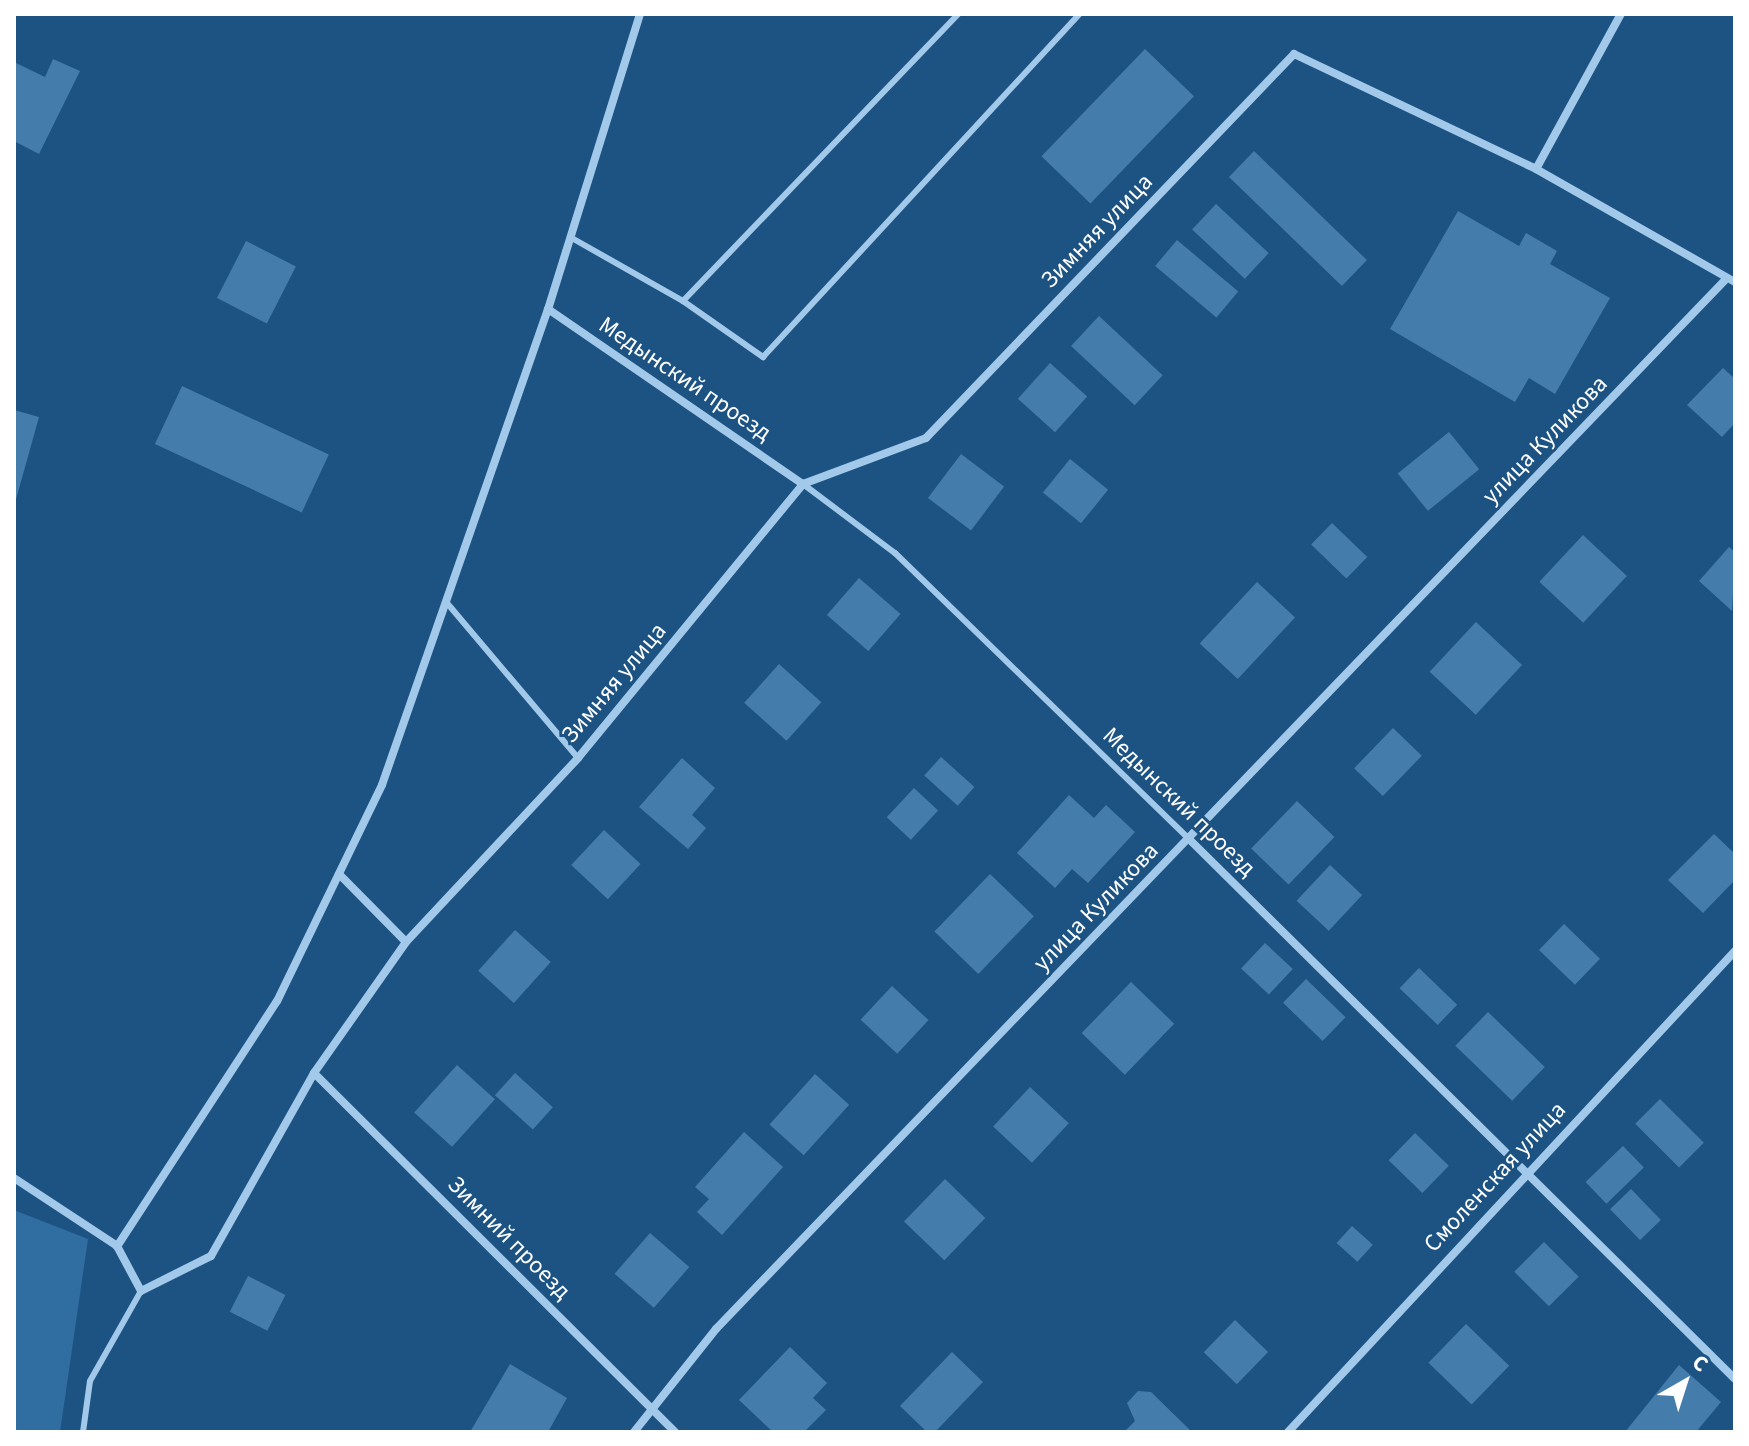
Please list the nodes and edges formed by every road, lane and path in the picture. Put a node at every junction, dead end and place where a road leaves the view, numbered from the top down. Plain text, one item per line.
1 (640, 14) edge
2 (958, 14) edge
3 (1080, 14) edge
4 (1621, 14) edge
5 (1536, 169) junction
6 (570, 237) junction
7 (1731, 280) edge
8 (683, 301) junction
9 (548, 309) junction
10 (803, 484) junction
11 (447, 603) junction
12 (578, 758) junction
13 (1190, 840) junction
14 (339, 874) junction
15 (406, 942) junction
16 (1735, 951) edge
17 (314, 1073) junction
18 (1524, 1173) junction
19 (14, 1178) edge
20 (117, 1246) junction
21 (141, 1291) junction
22 (1735, 1379) edge
23 (651, 1409) junction
24 (83, 1432) edge
25 (634, 1432) edge
26 (675, 1432) edge
27 (1288, 1432) edge

1 - 6 street
2 - 8 lane
3 - 8 lane
4 - 5 street
5 - 7 street
5 - 10 street, Зимняя улица
6 - 8 lane
6 - 9 street
7 - 13 street, улица Куликова
9 - 10 street, Медынский проезд
9 - 11 street
10 - 12 street, Зимняя улица
10 - 13 lane, Медынский проезд
11 - 12 lane
11 - 14 street
12 - 15 street, Зимняя улица
13 - 18 street, Медынский проезд
13 - 23 street, улица Куликова
14 - 15 street
14 - 20 street
15 - 17 street, Зимняя улица
16 - 18 street, Смоленская улица
17 - 21 street, Зимняя улица
17 - 23 street, Зимний проезд
18 - 22 street, Медынский проезд
18 - 27 street, Смоленская улица
19 - 20 street
20 - 21 street
21 - 24 lane
23 - 25 street, улица Куликова
23 - 26 street, Зимний проезд

